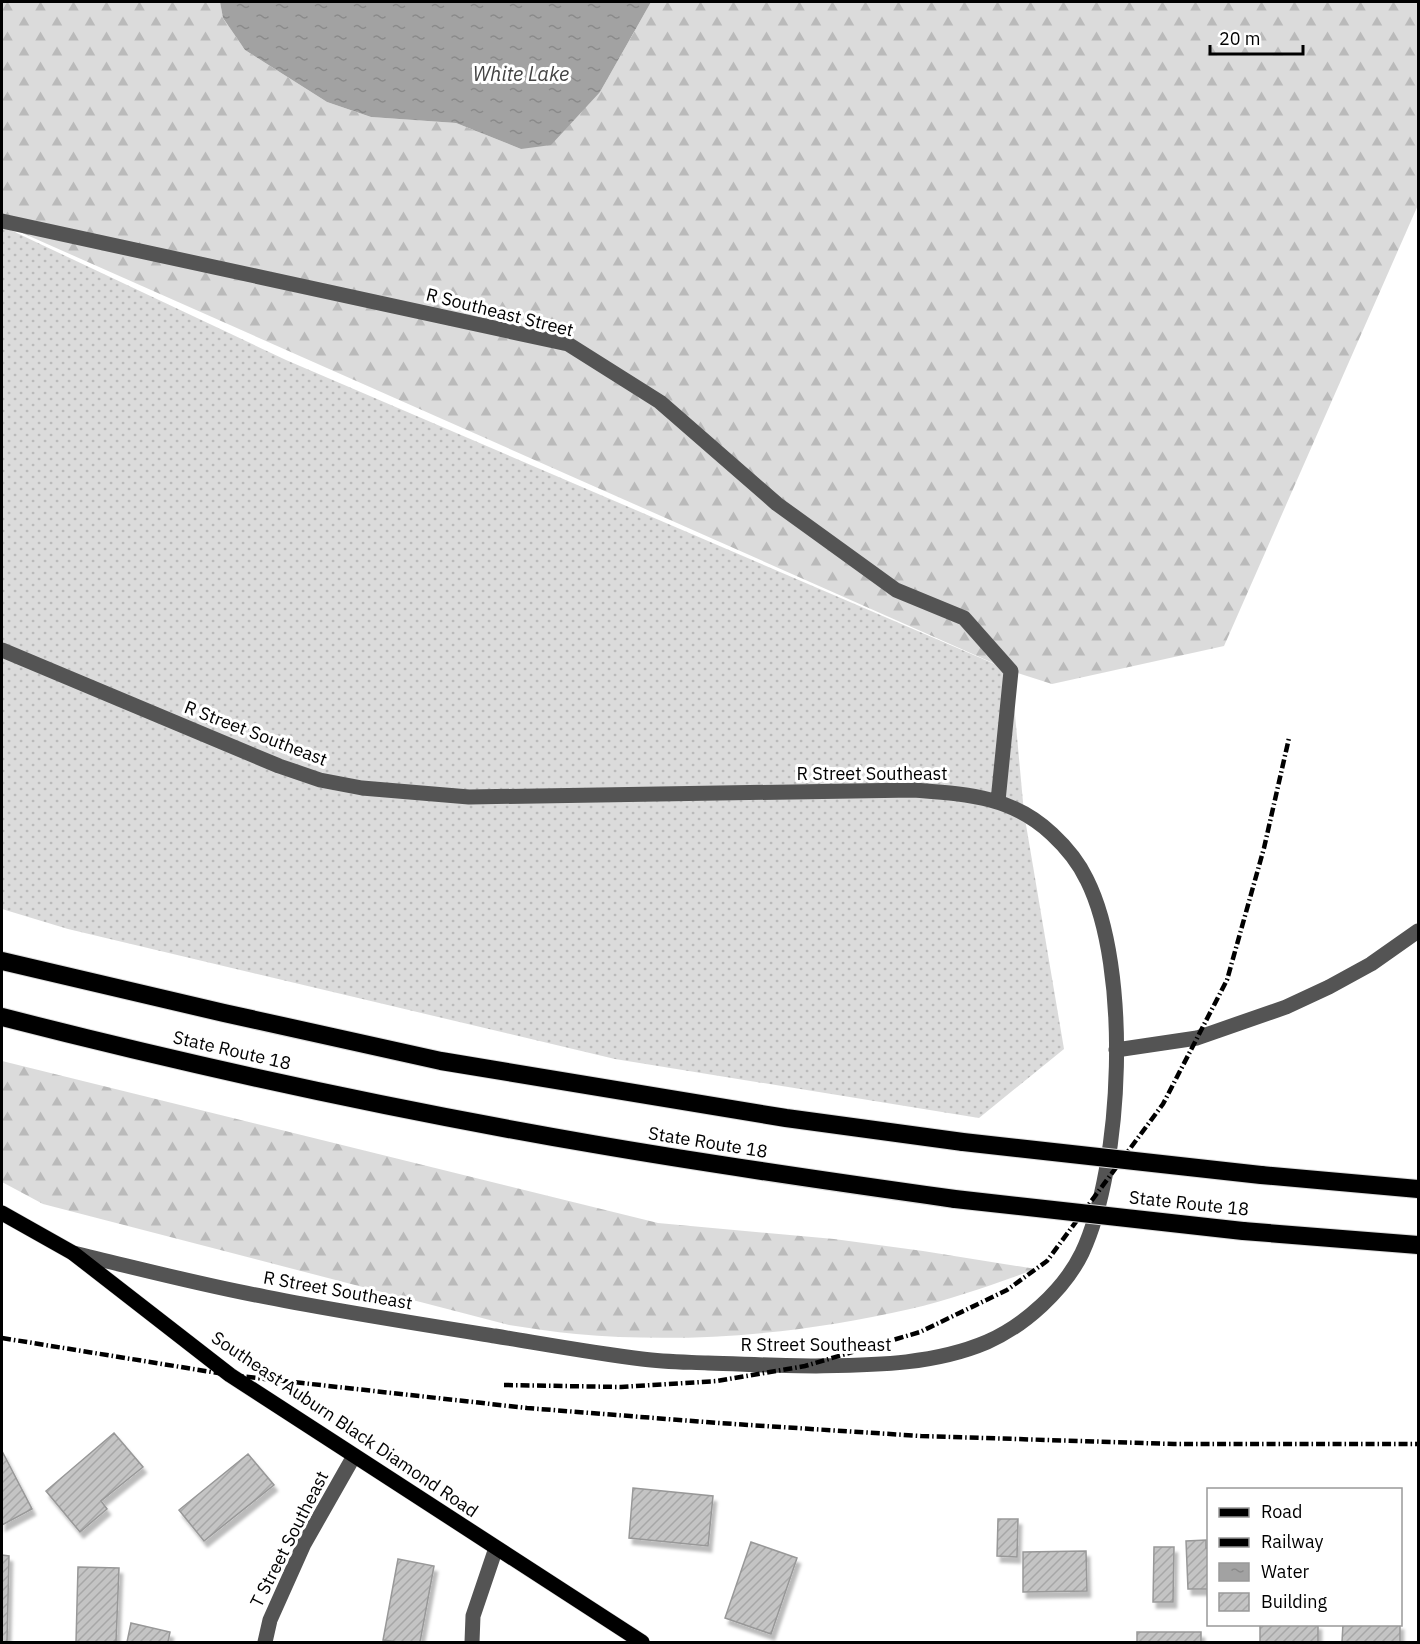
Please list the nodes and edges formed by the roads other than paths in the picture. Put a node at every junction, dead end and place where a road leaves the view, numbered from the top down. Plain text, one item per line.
1 (2, 221) edge
2 (2, 650) edge
3 (998, 801) junction
4 (1419, 931) edge
5 (2, 961) edge
6 (2, 1017) edge
7 (1116, 1050) junction
8 (1419, 1189) edge
9 (2, 1213) edge
10 (1419, 1245) edge
11 (73, 1253) junction
12 (354, 1456) junction
13 (496, 1548) junction
14 (265, 1642) edge
15 (472, 1642) edge
16 (642, 1642) edge

1 - 3 street, R Southeast Street
2 - 3 street, R Street Southeast
3 - 7 street, R Street Southeast
4 - 7 street
5 - 8 highway, State Route 18, bridge
6 - 10 highway, State Route 18, bridge
7 - 11 street, R Street Southeast
9 - 11 main road, Southeast Auburn Black Diamond Road
11 - 12 main road, Southeast Auburn Black Diamond Road
12 - 13 main road, Southeast Auburn Black Diamond Road
12 - 14 street, T Street Southeast
13 - 15 street
13 - 16 main road, Southeast Auburn Black Diamond Road

